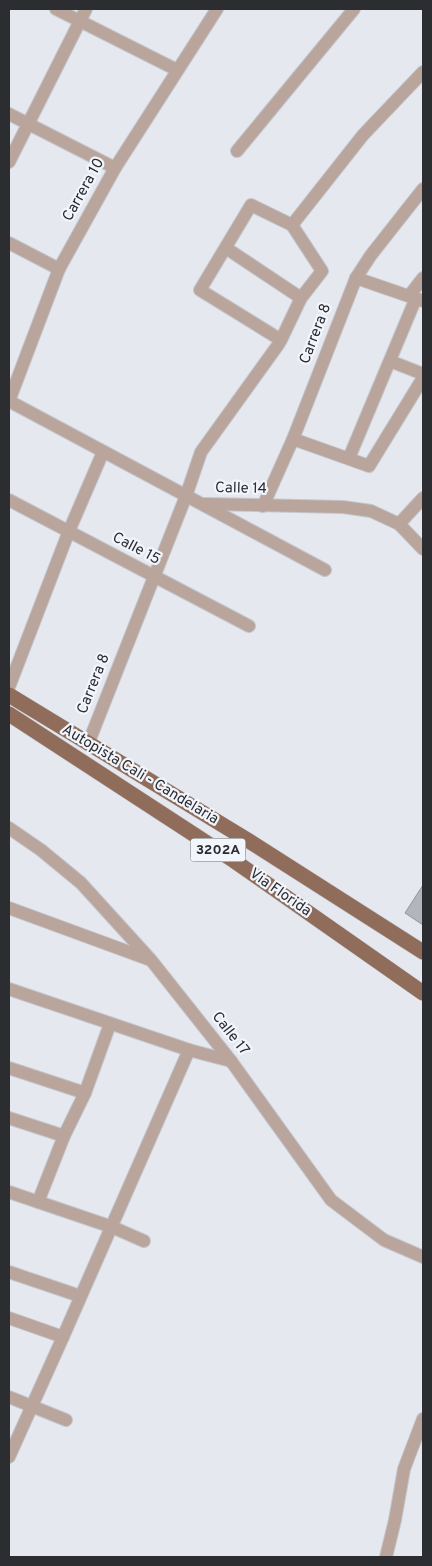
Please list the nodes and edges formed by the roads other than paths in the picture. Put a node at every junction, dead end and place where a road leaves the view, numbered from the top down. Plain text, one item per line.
1 (56, 9) edge
2 (86, 9) edge
3 (217, 9) edge
4 (354, 9) edge
5 (80, 20) junction
6 (177, 70) junction
7 (423, 72) edge
8 (9, 114) edge
9 (28, 124) junction
10 (237, 151) dead end
11 (9, 162) edge
12 (115, 168) junction
13 (423, 189) edge
14 (292, 225) junction
15 (9, 243) edge
16 (226, 248) junction
17 (59, 269) junction
18 (356, 278) junction
19 (423, 278) edge
20 (302, 298) junction
21 (416, 298) edge
22 (281, 340) junction
23 (390, 361) junction
24 (423, 374) edge
25 (423, 378) edge
26 (9, 402) edge
27 (293, 439) junction
28 (104, 452) junction
29 (349, 458) junction
30 (186, 496) junction
31 (423, 498) edge
32 (9, 500) edge
33 (201, 504) junction
34 (263, 506) junction
35 (399, 524) junction
36 (69, 531) junction
37 (423, 549) edge
38 (325, 570) dead end
39 (154, 577) junction
40 (249, 626) dead end
41 (9, 687) edge
42 (9, 696) edge
43 (9, 714) edge
44 (88, 744) junction
45 (9, 828) edge
46 (9, 908) edge
47 (423, 952) edge
48 (151, 960) junction
49 (9, 989) edge
50 (423, 993) edge
51 (110, 1024) junction
52 (189, 1050) junction
53 (231, 1061) junction
54 (9, 1068) edge
55 (85, 1093) junction
56 (9, 1118) edge
57 (64, 1136) junction
58 (9, 1192) edge
59 (38, 1202) junction
60 (112, 1228) junction
61 (144, 1241) dead end
62 (423, 1257) edge
63 (9, 1272) edge
64 (80, 1296) junction
65 (9, 1318) edge
66 (63, 1337) junction
67 (9, 1397) edge
68 (32, 1406) junction
69 (423, 1419) edge
70 (66, 1420) dead end
71 (9, 1457) edge
72 (386, 1557) edge

1 - 5 street
2 - 5 street
3 - 6 street, Carrera 10
4 - 10 street
5 - 6 street
5 - 9 street
6 - 12 street, Carrera 10
7 - 14 street
8 - 9 street
9 - 11 street
9 - 12 street
12 - 17 street, Carrera 10
13 - 18 street, Carrera 8
14 - 16 street
14 - 20 street, Carrera 8
15 - 17 street
16 - 20 street
16 - 22 street
17 - 26 street, Carrera 10
18 - 21 street
18 - 27 street, Carrera 8
19 - 21 street
20 - 22 street, Carrera 8
21 - 23 street
22 - 30 street, Carrera 8
23 - 24 street
23 - 29 street
25 - 29 street
26 - 28 street, Calle 14
27 - 29 street
27 - 34 street, Carrera 8
28 - 30 street, Calle 14
28 - 36 street
30 - 33 street, Calle 14
30 - 39 street, Carrera 8
31 - 35 street
32 - 36 street, Calle 15
33 - 34 street, Calle 14
33 - 38 street
34 - 35 street, Calle 14
35 - 37 street, Calle 14
36 - 39 street, Calle 15
36 - 41 street
39 - 40 street, Calle 15
39 - 44 street, Carrera 8
42 - 44 main road, Autopista Cali - Candelaria / 3202A
43 - 50 main road, Via Florida / 3202A
44 - 47 main road, Autopista Cali - Candelaria / 3202A
45 - 48 street, Calle 17
46 - 48 street
48 - 53 street, Calle 17
49 - 51 street
51 - 52 street
51 - 55 street
52 - 53 street
52 - 60 street
53 - 62 street, Calle 17
54 - 55 street
55 - 57 street
56 - 57 street
57 - 59 street
58 - 59 street
59 - 60 street
60 - 61 street
60 - 64 street
63 - 64 street
64 - 66 street
65 - 66 street
66 - 68 street
67 - 68 street
68 - 70 street
68 - 71 street
69 - 72 street

